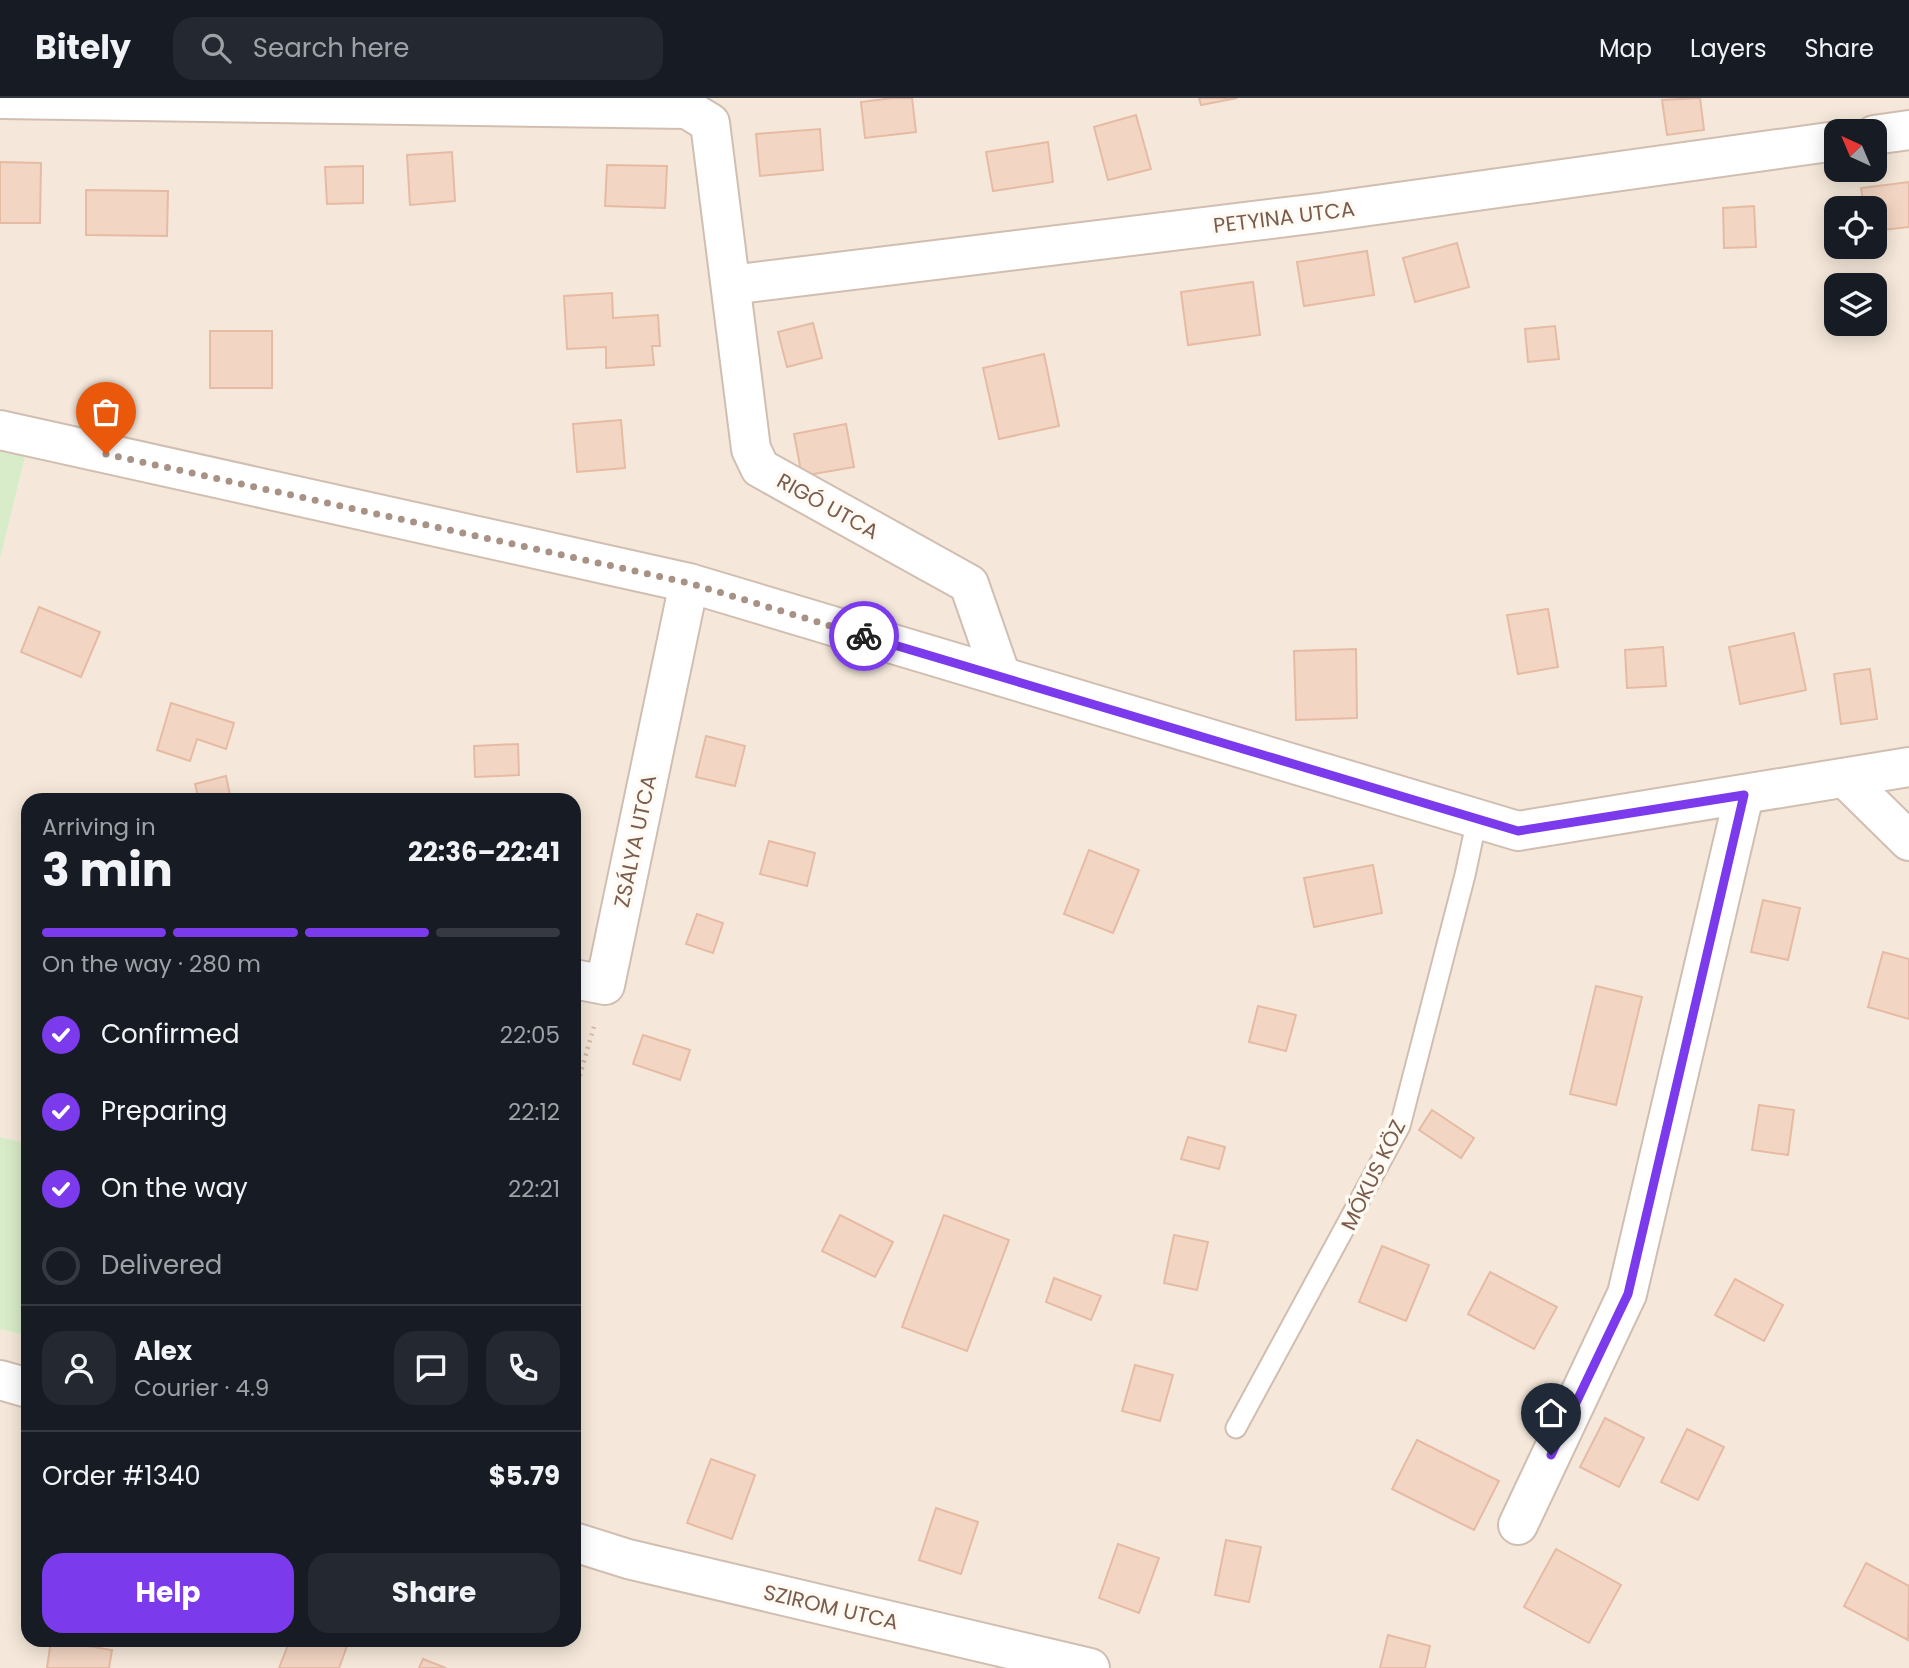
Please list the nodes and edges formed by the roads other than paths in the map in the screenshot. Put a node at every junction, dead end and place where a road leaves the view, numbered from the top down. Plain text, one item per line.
1 (0, 99) edge
2 (1909, 130) edge
3 (1887, 133) edge
4 (1824, 143) edge
5 (731, 285) junction
6 (0, 430) edge
7 (689, 583) junction
8 (1001, 676) junction
9 (1909, 767) edge
10 (1847, 779) junction
11 (1744, 795) junction
12 (1477, 819) junction
13 (1909, 841) edge
14 (590, 982) edge
15 (0, 1380) edge
16 (21, 1386) edge
17 (1236, 1429) dead end
18 (1518, 1525) dead end
19 (581, 1544) edge
20 (1090, 1668) edge

1 - 5 street, RIGÓ UTCA
2 - 3 street
4 - 5 street, PETYINA UTCA
5 - 8 street, RIGÓ UTCA
6 - 7 street
7 - 8 street
7 - 14 street, ZSÁLYA UTCA
8 - 12 street
9 - 10 street
10 - 11 street
10 - 13 street
11 - 12 street
11 - 18 street
12 - 17 lane, MÓKUS KÖZ
15 - 16 street
19 - 20 street, SZIROM UTCA

